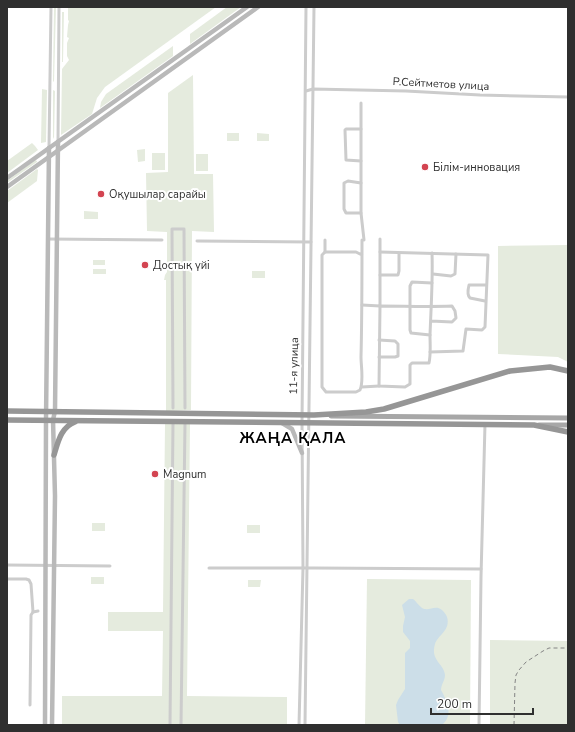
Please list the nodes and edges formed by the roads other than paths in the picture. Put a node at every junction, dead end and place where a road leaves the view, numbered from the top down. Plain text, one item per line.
1 (51, 7) edge
2 (59, 7) edge
3 (247, 7) edge
4 (258, 7) edge
5 (306, 7) edge
6 (314, 7) edge
7 (314, 89) junction
8 (306, 90) junction
9 (568, 97) edge
10 (361, 103) dead end
11 (361, 129) junction
12 (58, 142) junction
13 (50, 148) junction
14 (58, 150) junction
15 (49, 156) junction
16 (361, 161) junction
17 (7, 178) edge
18 (360, 182) junction
19 (7, 187) edge
20 (361, 213) junction
21 (48, 239) junction
22 (57, 239) junction
23 (162, 240) dead end
24 (325, 240) dead end
25 (380, 240) dead end
26 (196, 241) dead end
27 (304, 242) junction
28 (311, 242) junction
29 (325, 252) junction
30 (380, 252) junction
31 (399, 253) junction
32 (432, 253) junction
33 (456, 254) junction
34 (362, 255) junction
35 (433, 274) junction
36 (380, 276) junction
37 (432, 283) junction
38 (486, 285) junction
39 (485, 300) junction
40 (362, 305) junction
41 (380, 306) junction
42 (432, 306) junction
43 (410, 307) junction
44 (431, 321) junction
45 (430, 335) junction
46 (379, 340) junction
47 (430, 352) junction
48 (379, 357) junction
49 (568, 371) edge
50 (379, 386) junction
51 (362, 387) junction
52 (173, 408) dead end
53 (185, 408) dead end
54 (7, 411) edge
55 (46, 411) junction
56 (55, 411) junction
57 (303, 414) junction
58 (312, 415) junction
59 (568, 418) edge
60 (7, 420) edge
61 (46, 420) junction
62 (53, 420) junction
63 (80, 420) junction
64 (279, 422) junction
65 (173, 423) dead end
66 (185, 423) dead end
67 (302, 423) junction
68 (310, 423) junction
69 (485, 424) junction
70 (534, 425) junction
71 (568, 425) edge
72 (568, 432) edge
73 (302, 453) junction
74 (54, 455) junction
75 (7, 565) edge
76 (46, 565) junction
77 (54, 565) junction
78 (110, 566) dead end
79 (209, 568) dead end
80 (303, 568) junction
81 (308, 568) junction
82 (481, 569) junction
83 (7, 579) edge
84 (38, 611) dead end
85 (33, 612) junction
86 (30, 705) dead end
87 (45, 725) edge
88 (52, 725) edge
89 (170, 725) edge
90 (181, 725) edge
91 (299, 725) edge
92 (305, 725) edge
93 (478, 725) edge

1 - 13 street
2 - 12 street
3 - 12 street
4 - 14 street
5 - 8 street, 11-я улица
6 - 7 street, 11-я улица
7 - 8 street, Р.Сейтметов улица
7 - 9 street, Р.Сейтметов улица
7 - 28 street, 11-я улица
8 - 27 street, 11-я улица
10 - 11 street
11 - 16 street
11 - 16 street
12 - 13 street
12 - 14 street
13 - 15 street
13 - 17 street
14 - 15 street
14 - 22 street
15 - 19 street
15 - 21 street
16 - 18 street
18 - 20 street
18 - 20 street
20 - 34 street
21 - 22 street
21 - 55 street
22 - 23 street
22 - 56 street
24 - 29 street
25 - 30 street
26 - 27 street
27 - 28 street
27 - 57 street, 11-я улица
28 - 58 street, 11-я улица
29 - 34 street
29 - 51 street
30 - 31 street
30 - 36 street
31 - 32 street
31 - 36 street
32 - 33 street
32 - 35 street
33 - 35 street
33 - 38 street
34 - 40 street
35 - 37 street
36 - 41 street
37 - 42 street
37 - 43 street
38 - 39 street
38 - 39 street
39 - 47 street
40 - 41 street
40 - 51 street
41 - 43 street
41 - 46 street
42 - 43 street
42 - 44 street
42 - 44 street
43 - 45 street
44 - 45 street
45 - 47 street
46 - 48 street
46 - 48 street
47 - 50 street
48 - 50 street
49 - 58 highway
50 - 51 street
52 - 53 street
54 - 55 highway
55 - 56 highway
55 - 61 street
56 - 57 highway
56 - 62 street
57 - 58 highway
57 - 67 street, 11-я улица
58 - 59 main road
58 - 68 street, 11-я улица
60 - 61 highway
61 - 62 highway
61 - 76 street
62 - 63 highway
62 - 74 street
63 - 64 highway
63 - 74 highway
64 - 67 highway
64 - 73 street
65 - 89 street
66 - 90 street
67 - 68 highway
67 - 73 street, 11-я улица
68 - 69 highway
68 - 81 street, 11-я улица
69 - 70 highway
69 - 82 street
70 - 71 main road
70 - 72 highway
73 - 80 street, 11-я улица
74 - 77 street
75 - 76 street
76 - 77 street
76 - 87 street
77 - 78 street
77 - 88 street
79 - 80 street
80 - 81 street
80 - 91 street, 11-я улица
81 - 82 street
81 - 92 street, 11-я улица
82 - 93 street
83 - 85 street
84 - 85 street
85 - 86 street

